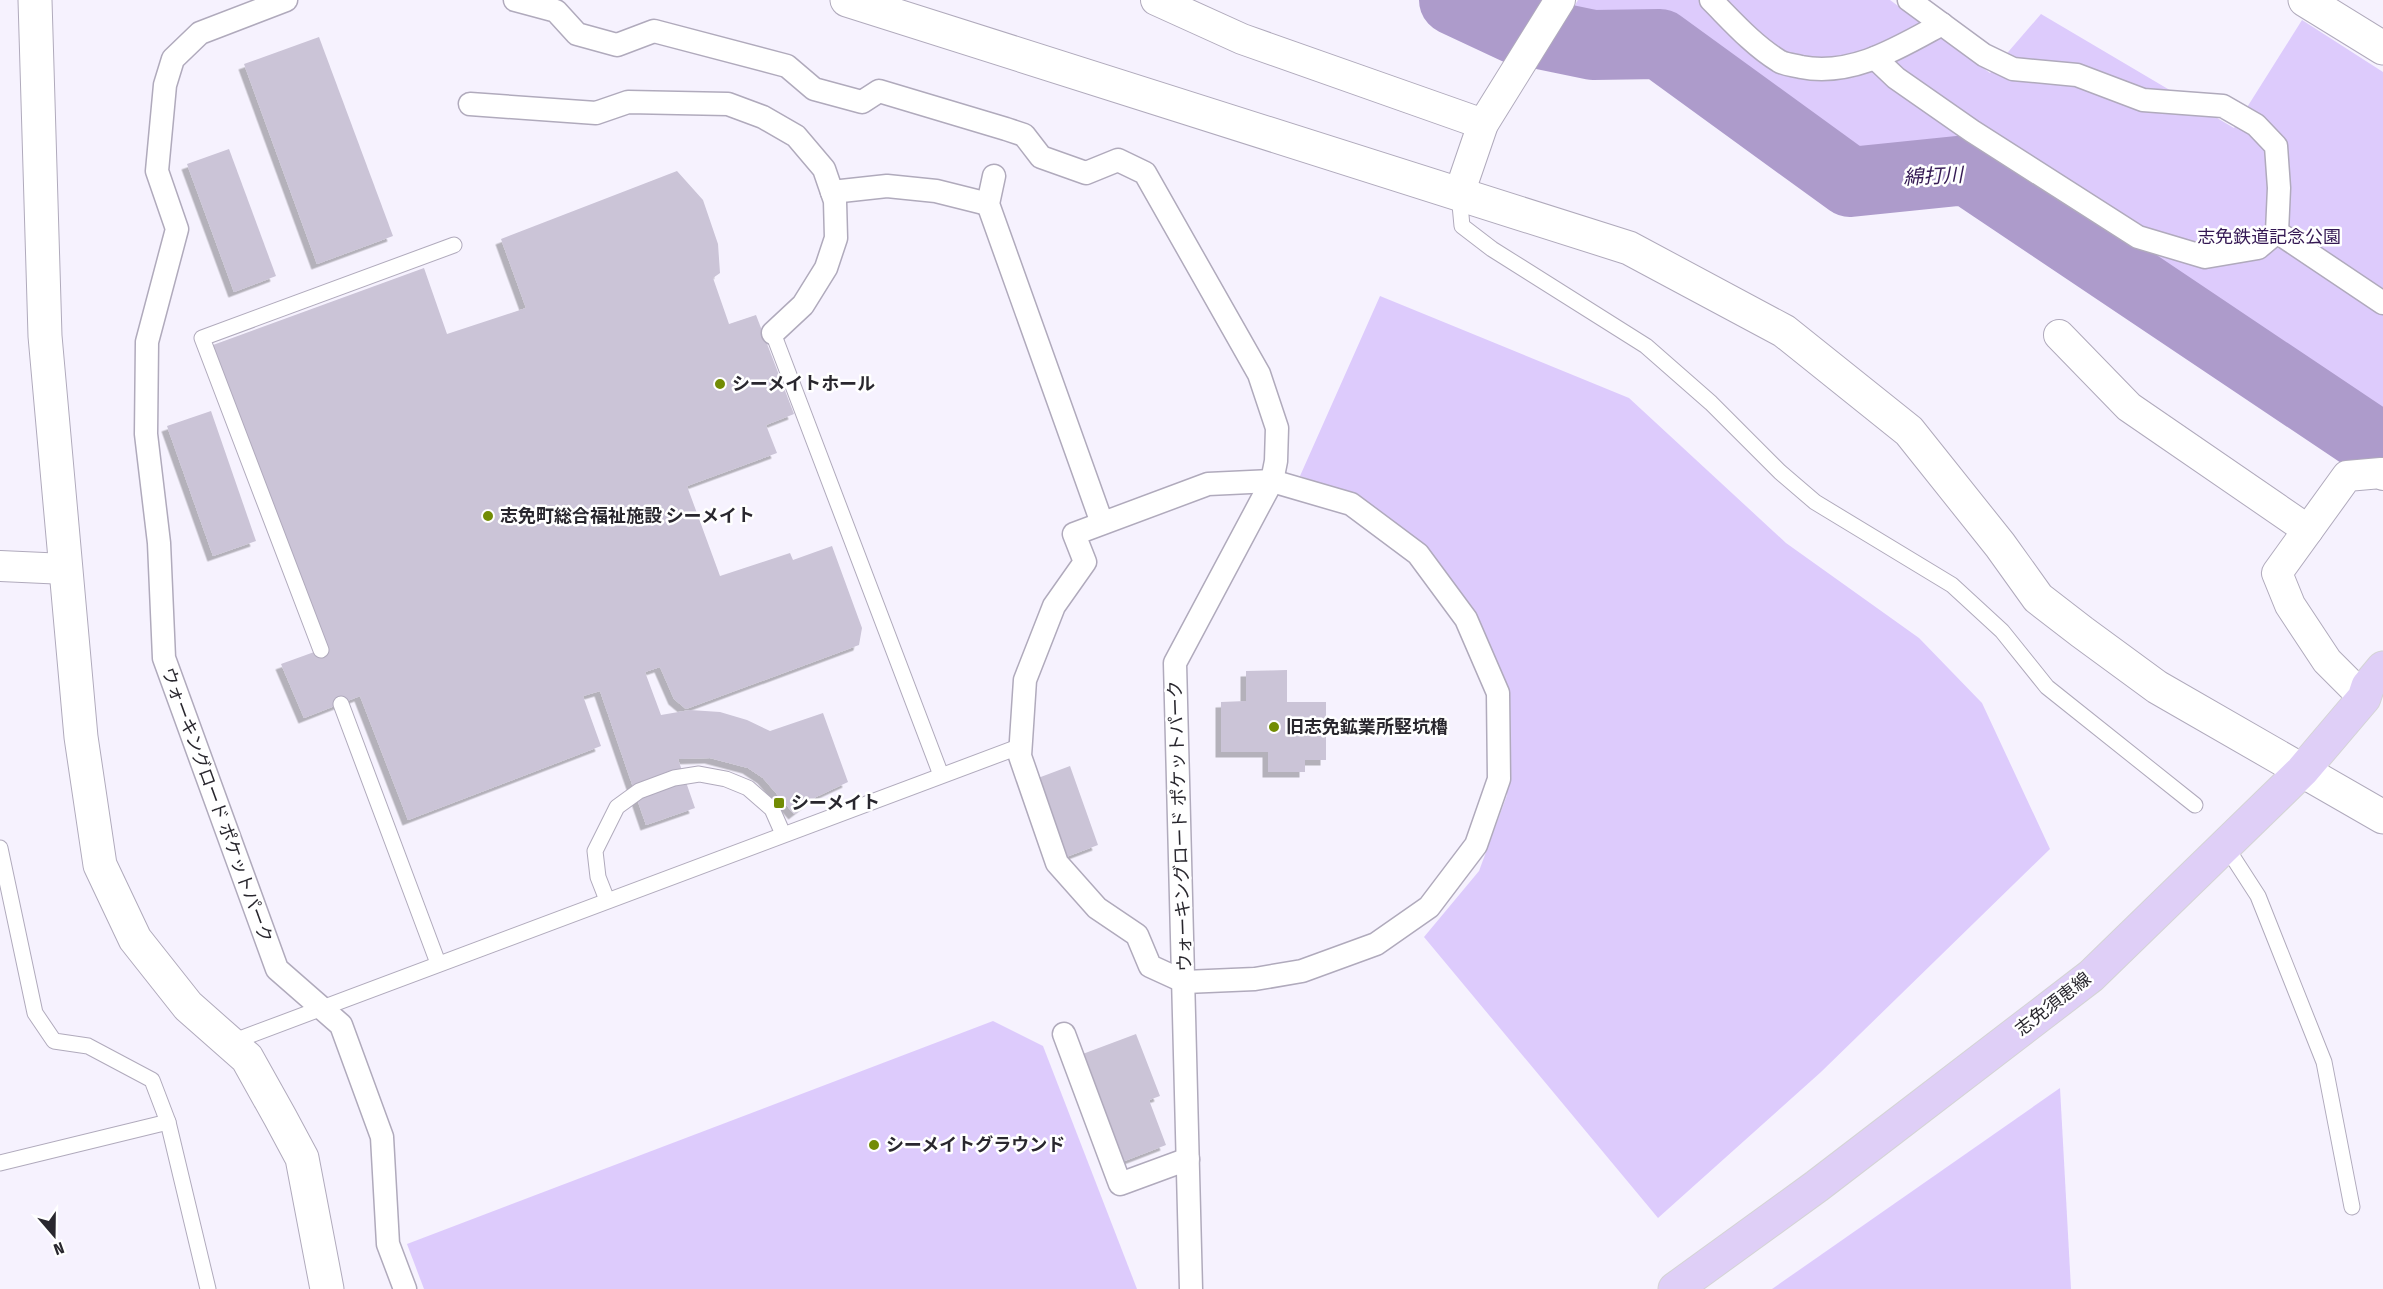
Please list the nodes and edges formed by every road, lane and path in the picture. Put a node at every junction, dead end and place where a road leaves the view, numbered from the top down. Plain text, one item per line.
1 (35, 0) edge
2 (286, 0) edge
3 (515, 0) edge
4 (847, 0) edge
5 (1156, 0) edge
6 (1560, 0) edge
7 (1710, 0) edge
8 (1909, 0) edge
9 (2305, 0) edge
10 (1942, 24) junction
11 (2383, 48) edge
12 (1875, 58) junction
13 (470, 104) dead end
14 (1483, 124) junction
15 (994, 176) dead end
16 (832, 192) junction
17 (1459, 194) junction
18 (988, 204) junction
19 (2277, 232) junction
20 (454, 245) dead end
21 (2383, 303) edge
22 (773, 333) joint
23 (2059, 335) dead end
24 (2382, 473) edge
25 (1272, 481) junction
26 (1102, 523) junction
27 (2308, 530) junction
28 (0, 566) edge
29 (66, 569) junction
30 (321, 650) dead end
31 (2383, 668) edge
32 (2364, 698) junction
33 (341, 704) dead end
34 (1021, 746) junction
35 (2302, 771) junction
36 (941, 775) junction
37 (2195, 806) dead end
38 (2383, 817) edge
39 (783, 834) junction
40 (2225, 845) junction
41 (0, 848) edge
42 (607, 900) junction
43 (438, 963) junction
44 (1185, 982) junction
45 (321, 1007) junction
46 (1064, 1034) dead end
47 (229, 1043) junction
48 (168, 1122) junction
49 (1188, 1159) junction
50 (0, 1163) edge
51 (2352, 1206) dead end
52 (208, 1289) edge
53 (327, 1289) edge
54 (405, 1289) edge
55 (1191, 1289) edge
56 (1676, 1289) edge

1 - 29 street
2 - 45 street, ウォーキングロード ポケットパーク
3 - 25 street, ウォーキングロード ポケットパーク
4 - 17 street
5 - 14 street
6 - 14 street
7 - 12 street
8 - 10 street
9 - 11 street
10 - 12 street
10 - 19 street
12 - 19 street
13 - 16 street
14 - 17 street
15 - 18 street
16 - 18 street
16 - 22 street
17 - 35 street
17 - 37 lane
18 - 26 street
19 - 21 street
20 - 30 lane
22 - 36 lane
23 - 27 street
24 - 27 street
25 - 26 street
25 - 44 street, ウォーキングロード ポケットパーク
25 - 44 street
26 - 34 street
27 - 32 street
28 - 29 street
29 - 47 street
31 - 32 main road, 志免須恵線
32 - 35 main road, 志免須恵線
33 - 43 lane
34 - 36 lane
34 - 44 street
35 - 38 street
35 - 40 main road, 志免須恵線
36 - 39 lane
39 - 42 lane
39 - 42 lane
40 - 51 lane
40 - 56 main road, 志免須恵線
41 - 48 lane
42 - 43 lane
43 - 45 lane
44 - 49 street, ウォーキングロード ポケットパーク
45 - 47 lane
45 - 54 street, ウォーキングロード ポケットパーク
46 - 49 street
47 - 53 street
48 - 50 lane
48 - 52 lane
49 - 55 street, ウォーキングロード ポケットパーク

